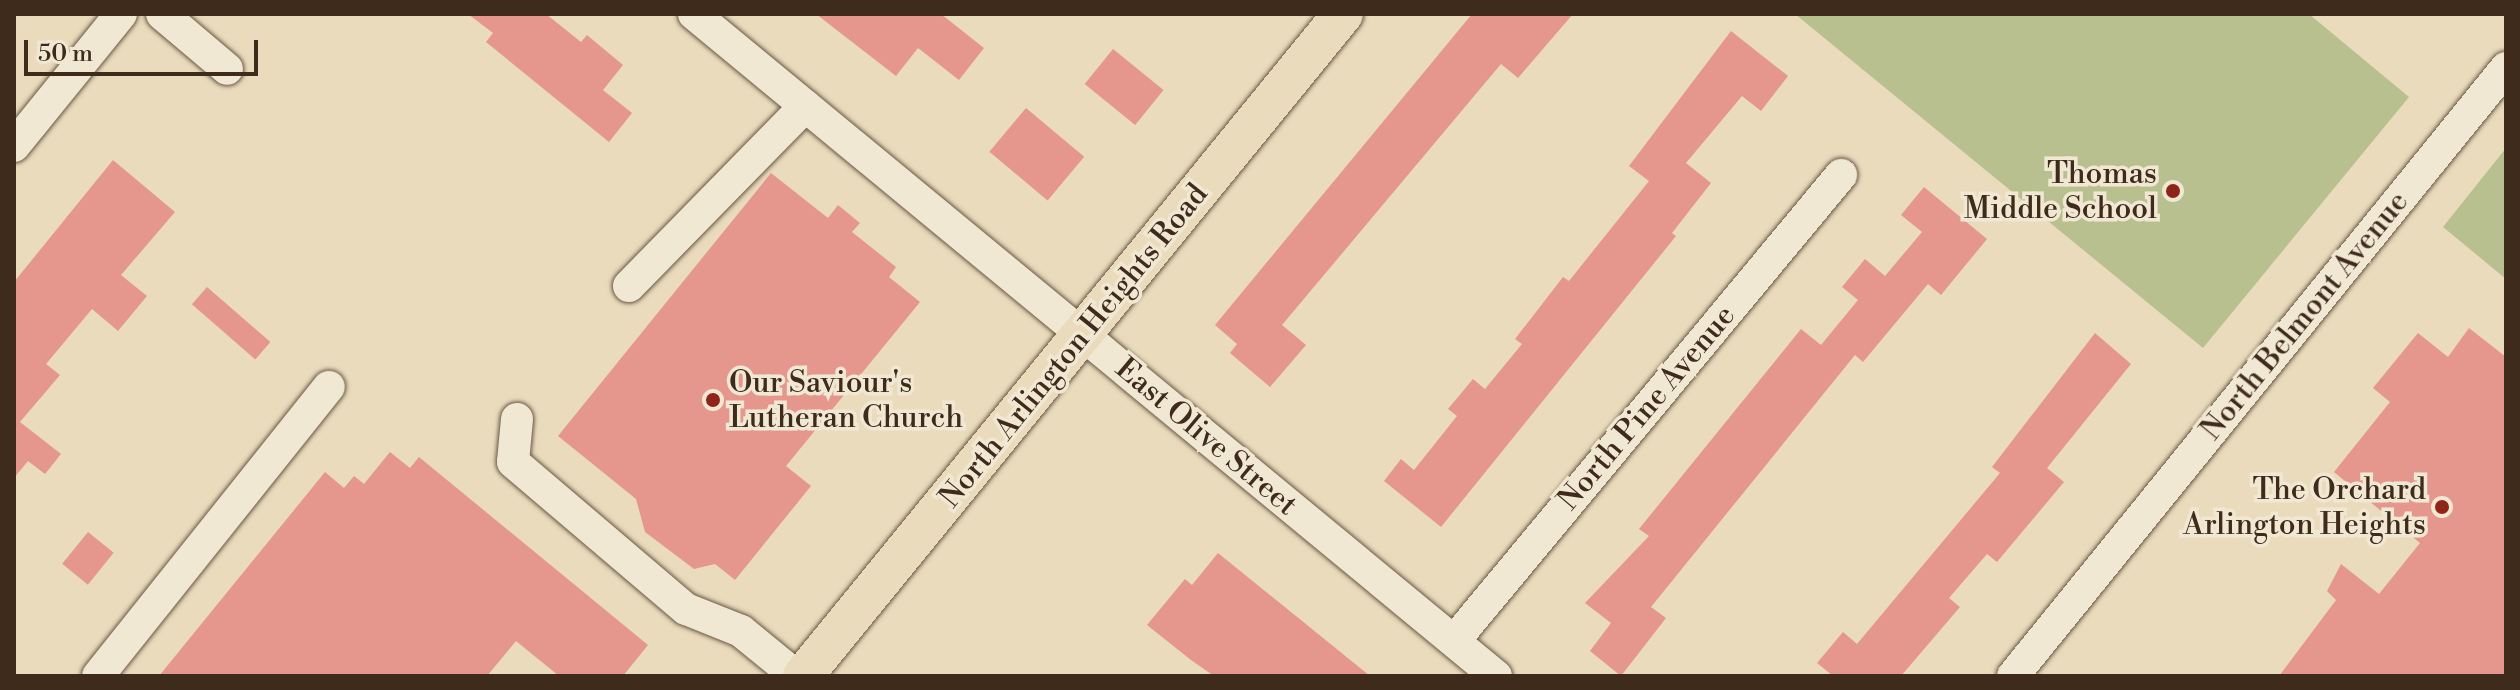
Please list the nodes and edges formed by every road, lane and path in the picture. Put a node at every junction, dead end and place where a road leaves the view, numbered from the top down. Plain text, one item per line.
1 (121, 14) edge
2 (162, 14) edge
3 (694, 14) edge
4 (1343, 14) edge
5 (2506, 68) edge
6 (227, 69) dead end
7 (805, 106) junction
8 (14, 146) edge
9 (1841, 175) dead end
10 (629, 286) dead end
11 (1084, 336) junction
12 (329, 387) dead end
13 (517, 419) dead end
14 (1454, 641) junction
15 (98, 676) edge
16 (796, 676) edge
17 (803, 676) edge
18 (1496, 676) edge
19 (2013, 676) edge

1 - 8 street
2 - 6 street
3 - 7 street, East Olive Street
4 - 11 main road, North Arlington Heights Road
5 - 19 street, North Belmont Avenue
7 - 10 street
7 - 11 street, East Olive Street
9 - 14 street, North Pine Avenue
11 - 14 street, East Olive Street
11 - 17 main road, North Arlington Heights Road
12 - 15 street
13 - 16 street
14 - 18 street, East Olive Street

